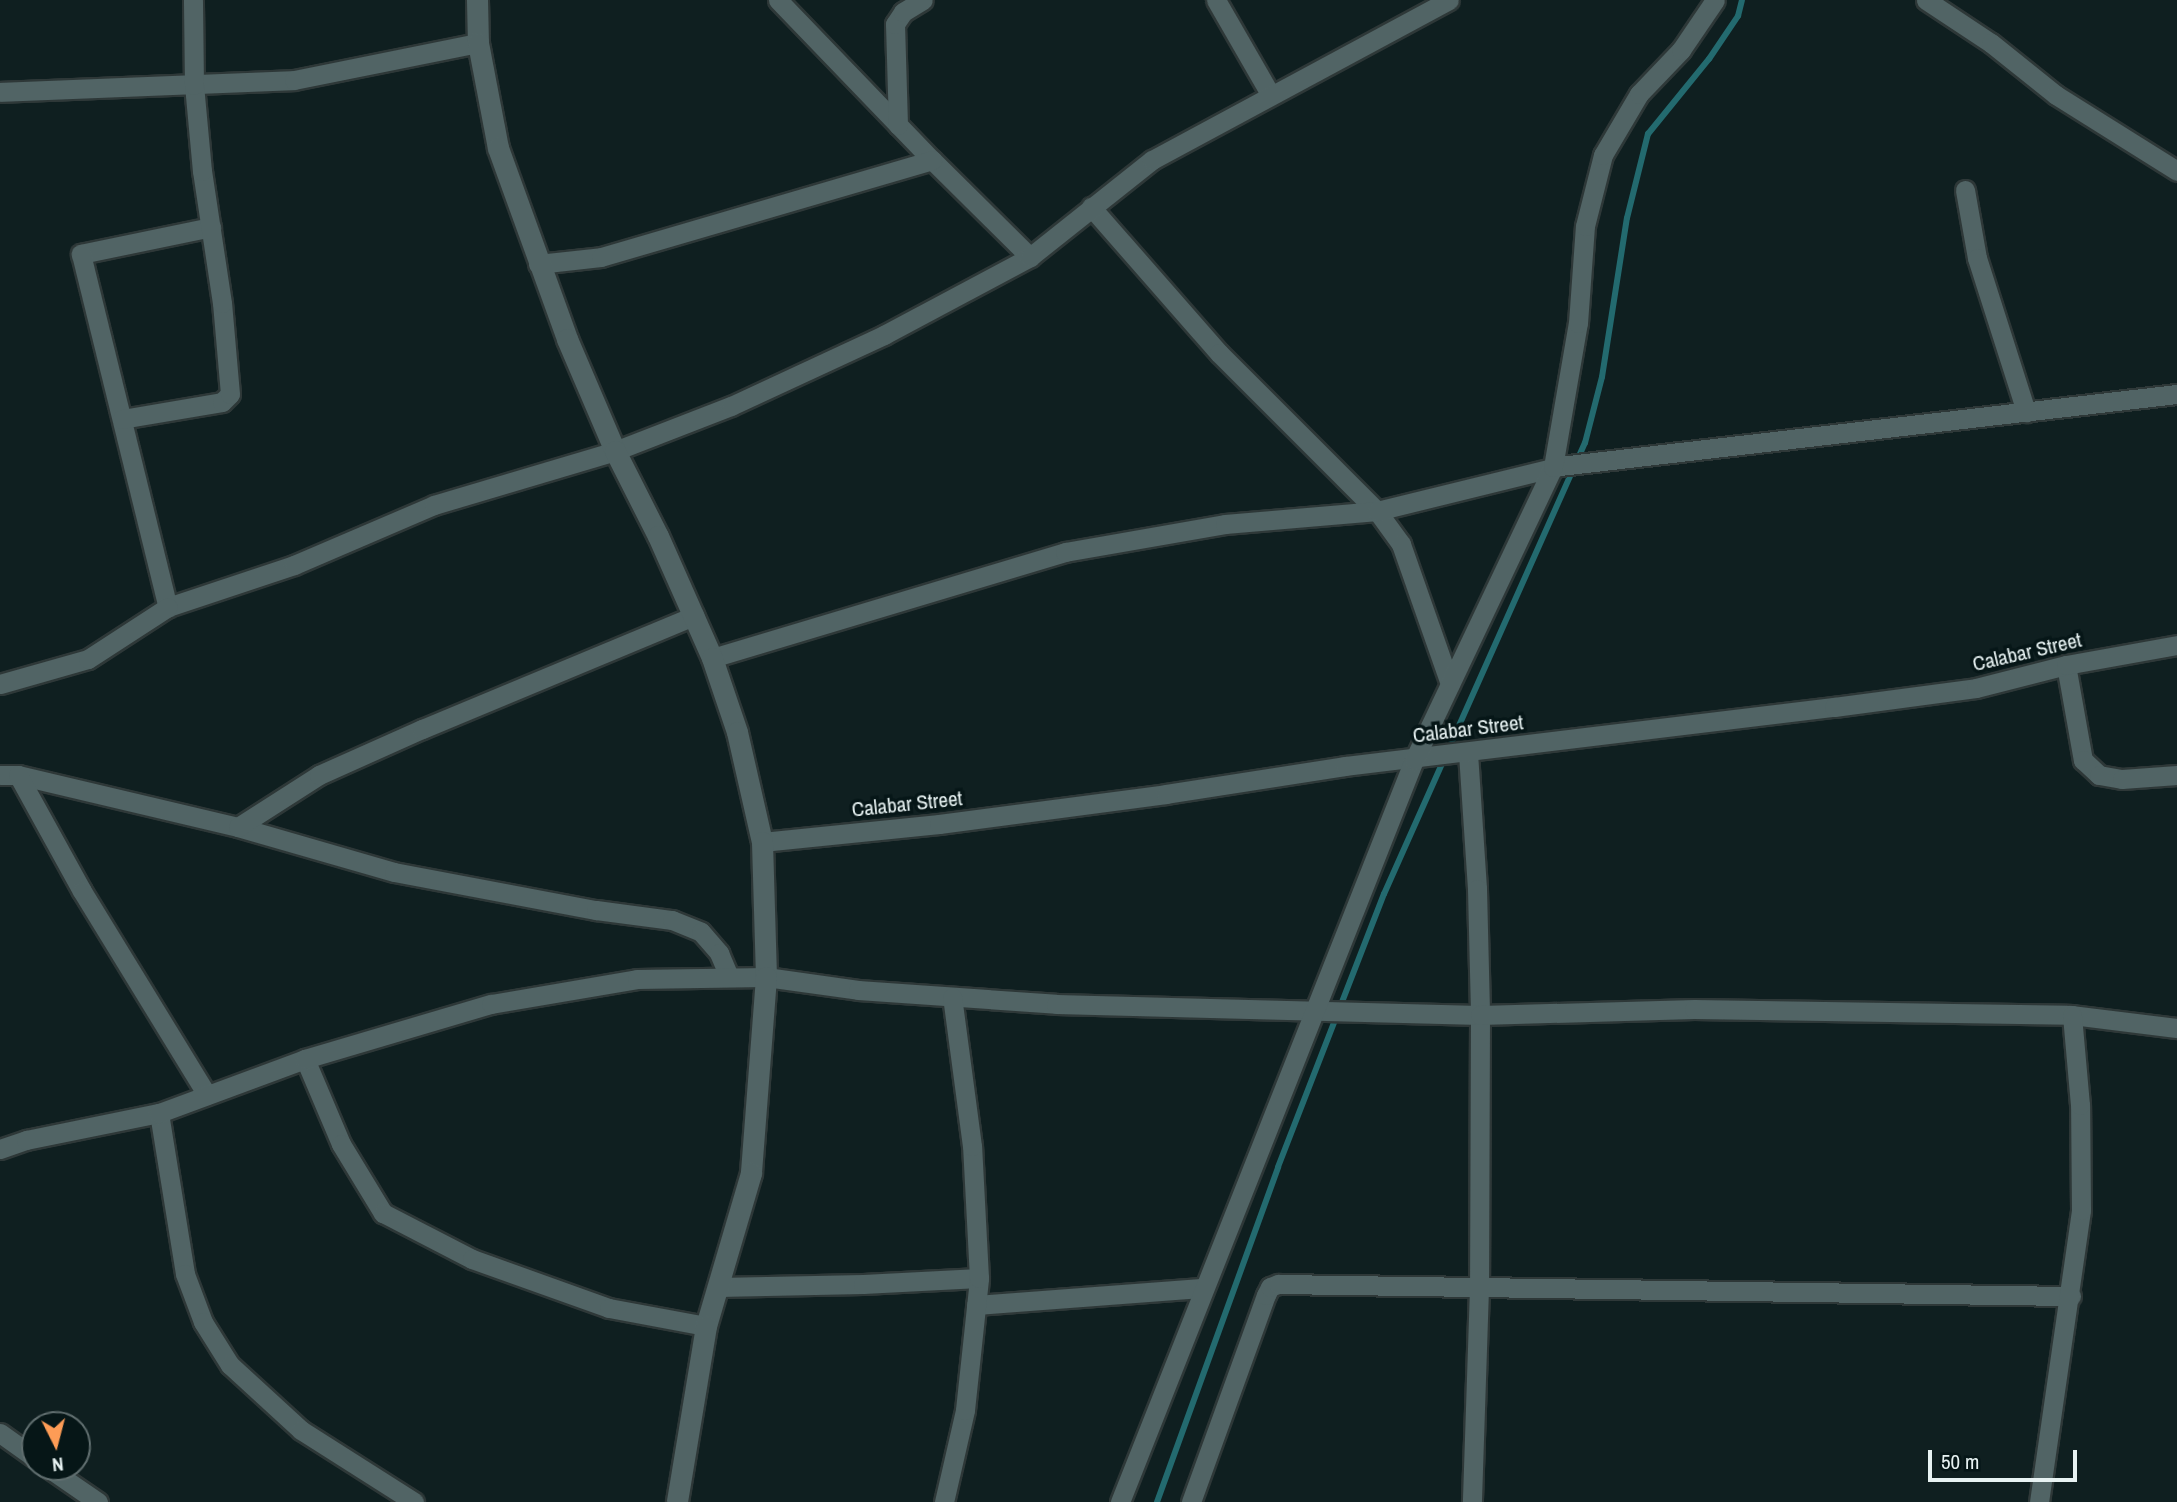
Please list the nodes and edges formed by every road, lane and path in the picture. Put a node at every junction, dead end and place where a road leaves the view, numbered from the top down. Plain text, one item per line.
1 (193, 0) edge
2 (477, 0) edge
3 (778, 0) edge
4 (923, 0) edge
5 (1216, 0) edge
6 (1449, 0) edge
7 (1715, 0) edge
8 (1926, 0) edge
9 (478, 43) junction
10 (194, 85) junction
11 (0, 92) edge
12 (1270, 94) junction
13 (898, 125) junction
14 (932, 160) junction
15 (2177, 171) edge
16 (1965, 190) dead end
17 (1091, 207) junction
18 (211, 227) junction
19 (1030, 257) junction
20 (538, 264) junction
21 (2177, 394) edge
22 (2026, 412) junction
23 (122, 419) junction
24 (615, 451) junction
25 (1556, 467) junction
26 (1377, 512) junction
27 (168, 607) junction
28 (694, 617) junction
29 (2177, 645) edge
30 (712, 658) junction
31 (2066, 665) junction
32 (0, 684) edge
33 (1450, 684) junction
34 (1468, 753) junction
35 (1420, 759) junction
36 (9, 775) edge
37 (2177, 775) edge
38 (238, 827) junction
39 (762, 842) junction
40 (729, 976) junction
41 (766, 978) junction
42 (952, 997) junction
43 (1320, 1011) junction
44 (1480, 1015) junction
45 (2072, 1015) junction
46 (2177, 1028) edge
47 (305, 1059) junction
48 (207, 1095) junction
49 (159, 1113) junction
50 (0, 1149) edge
51 (979, 1278) junction
52 (718, 1287) junction
53 (1204, 1288) junction
54 (1479, 1288) junction
55 (2071, 1296) junction
56 (976, 1304) junction
57 (706, 1326) junction
58 (0, 1433) edge
59 (21, 1448) edge
60 (67, 1481) edge
61 (97, 1502) edge
62 (414, 1502) edge
63 (677, 1502) edge
64 (944, 1502) edge
65 (1120, 1502) edge
66 (1191, 1502) edge
67 (1472, 1502) edge
68 (2039, 1502) edge

1 - 10 street
2 - 9 street
3 - 13 street
4 - 13 street
5 - 12 street
6 - 12 street
7 - 25 street
8 - 15 street
9 - 10 street
9 - 20 street
10 - 11 street
10 - 18 street
12 - 17 street
13 - 14 street
14 - 19 street
14 - 20 street
16 - 22 street
17 - 19 street
17 - 26 street
18 - 23 street
18 - 23 street
19 - 24 street
20 - 24 street
21 - 22 street
22 - 25 street
23 - 27 street
24 - 27 street
24 - 28 street
25 - 26 street
25 - 33 street
26 - 30 street
26 - 33 street
27 - 32 street
28 - 30 street
28 - 38 street
29 - 31 street, Calabar Street
30 - 39 street
31 - 34 street, Calabar Street
31 - 37 street
33 - 35 street
34 - 35 street, Calabar Street
34 - 44 street
35 - 39 street, Calabar Street
35 - 43 street
36 - 38 street
36 - 48 street
38 - 40 street
39 - 41 street
40 - 41 street
40 - 47 street
41 - 42 street
41 - 52 street
42 - 43 street
42 - 51 street
43 - 44 street
43 - 53 street
44 - 45 street
44 - 54 street
45 - 46 street
45 - 55 street
47 - 48 street
47 - 57 street
48 - 49 street
49 - 50 street
49 - 62 street
51 - 52 street
51 - 56 street
52 - 57 street
53 - 56 street
53 - 65 street
54 - 55 street
54 - 66 street
54 - 67 street
55 - 68 street
56 - 64 street
57 - 63 street
58 - 59 street
60 - 61 street

